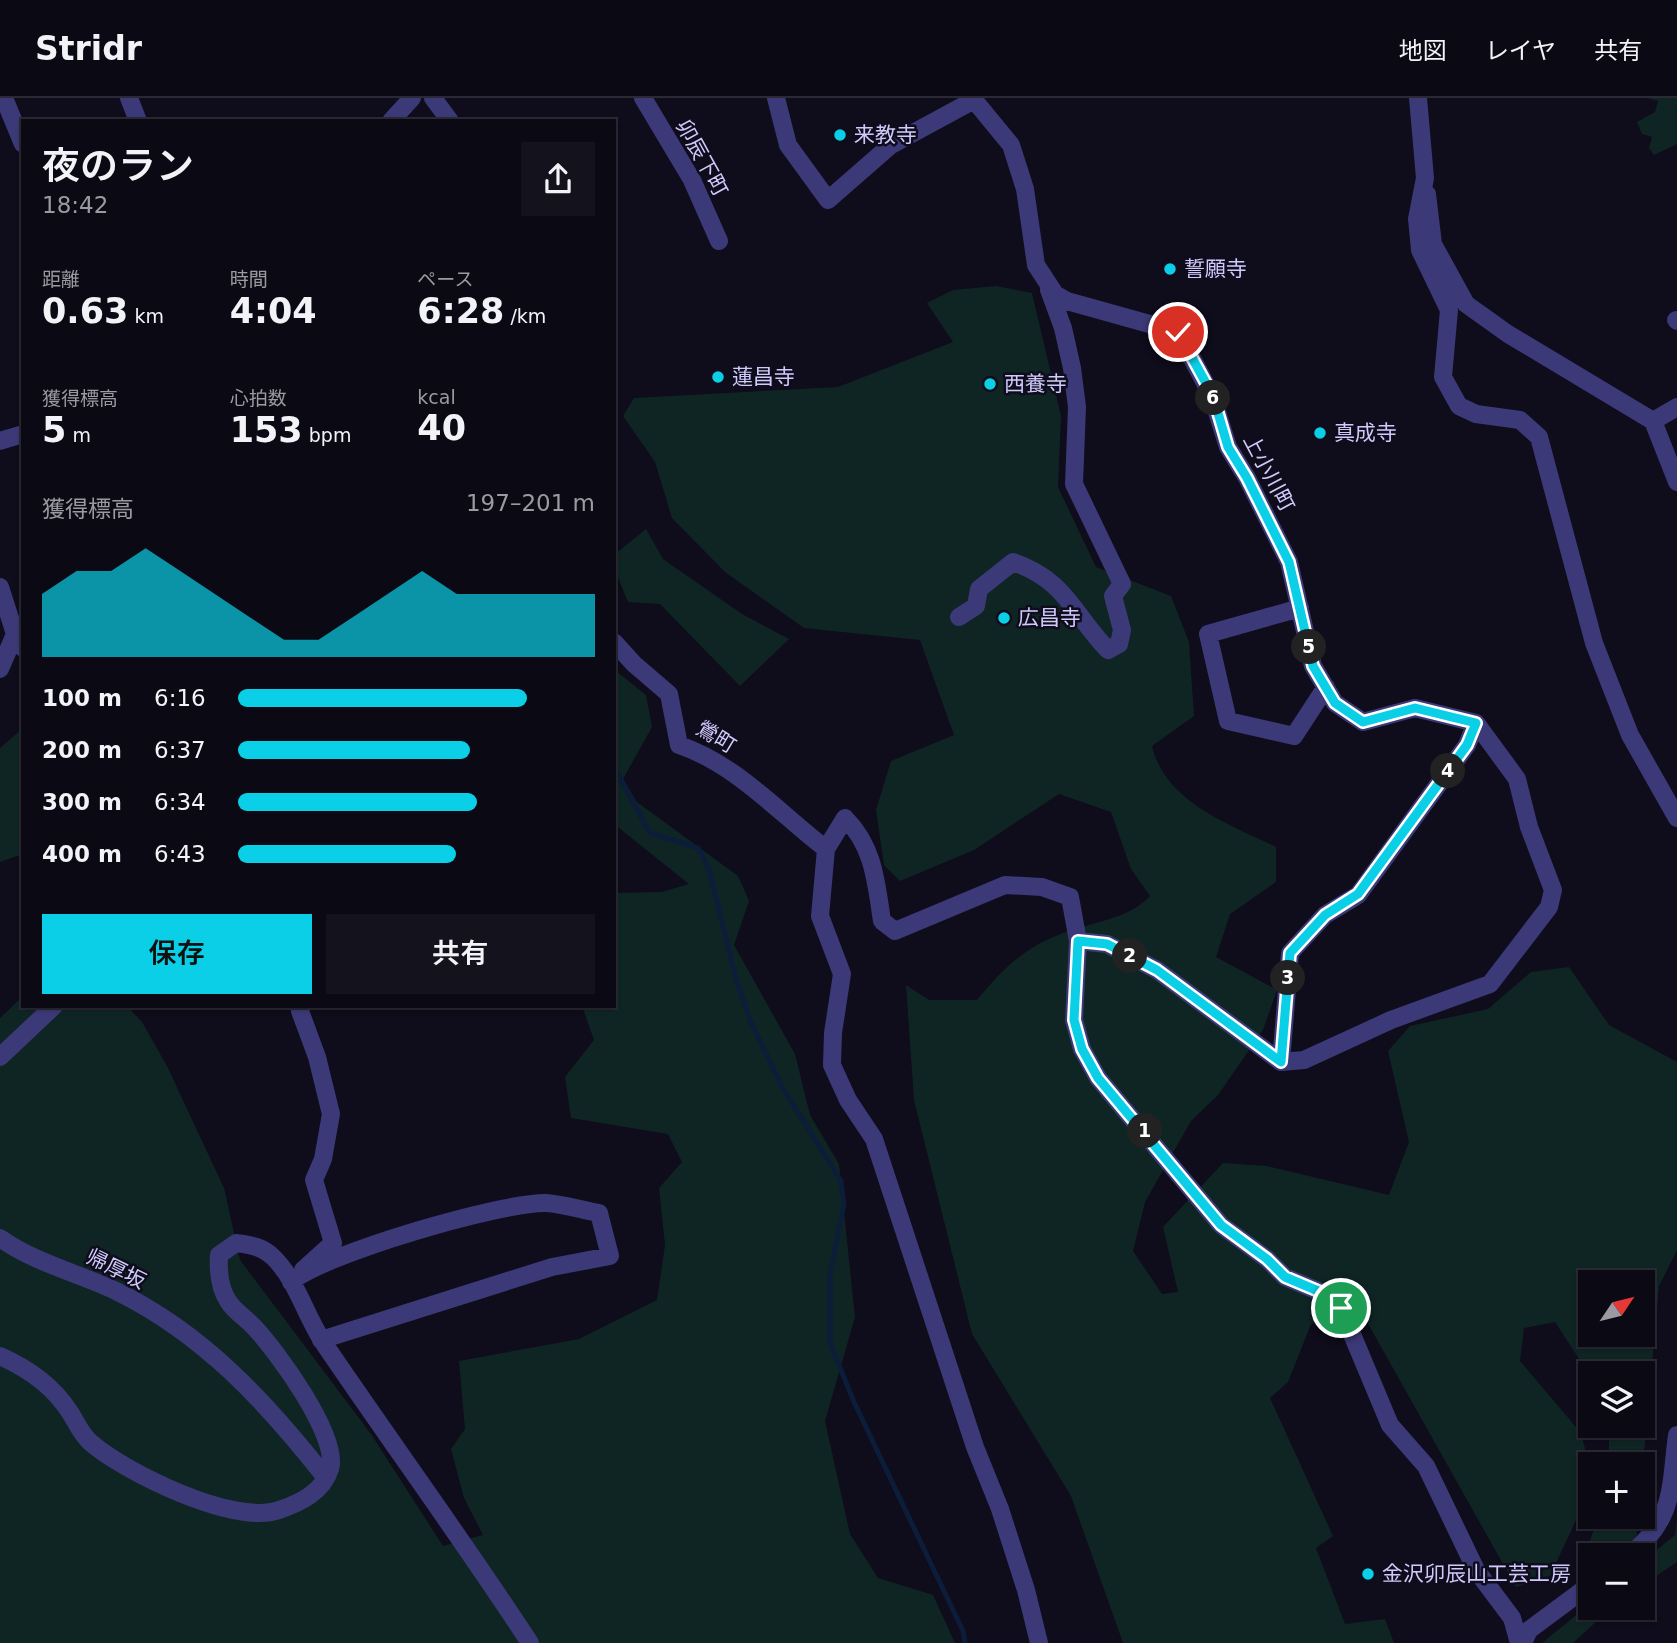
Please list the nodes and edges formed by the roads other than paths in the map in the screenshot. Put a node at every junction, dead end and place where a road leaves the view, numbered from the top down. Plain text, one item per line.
1 (4, 98) edge
2 (129, 98) edge
3 (412, 98) edge
4 (433, 98) edge
5 (643, 98) edge
6 (776, 98) edge
7 (1418, 98) edge
8 (137, 119) edge
9 (393, 119) edge
10 (449, 119) edge
11 (21, 139) edge
12 (1425, 178) junction
13 (719, 241) dead end
14 (1036, 265) junction
15 (1677, 407) edge
16 (1653, 421) junction
17 (21, 435) edge
18 (0, 441) edge
19 (1677, 482) edge
20 (0, 587) edge
21 (1300, 608) junction
22 (959, 617) dead end
23 (19, 641) edge
24 (616, 644) edge
25 (0, 669) edge
26 (1326, 687) junction
27 (1476, 723) junction
28 (1677, 818) edge
29 (826, 849) junction
30 (1078, 941) junction
31 (52, 1008) edge
32 (300, 1008) edge
33 (0, 1057) edge
34 (1281, 1062) junction
35 (0, 1238) edge
36 (293, 1280) junction
37 (321, 1340) junction
38 (0, 1356) edge
39 (1677, 1436) edge
40 (326, 1478) junction
41 (1641, 1543) edge
42 (1578, 1594) edge
43 (530, 1643) edge
44 (1039, 1643) edge
45 (1521, 1643) edge

1 - 11 street
2 - 8 street
3 - 9 street
4 - 10 street
5 - 13 street, 卯辰下町
6 - 14 street, 上小川町
7 - 12 street
12 - 16 street
12 - 28 street
14 - 21 street, 上小川町
14 - 22 street
15 - 16 street
16 - 19 street
17 - 18 street
20 - 23 street
21 - 26 street, 上小川町
21 - 26 street
23 - 25 street
24 - 29 street, 鶯町
26 - 27 street, 上小川町
27 - 34 street
27 - 34 street
29 - 30 street
29 - 44 street
30 - 34 street
30 - 45 street
31 - 33 street
32 - 36 street
35 - 40 street, 帰厚坂
36 - 37 street
36 - 37 street
36 - 40 street
37 - 43 street
38 - 40 street
39 - 41 street
42 - 45 street

